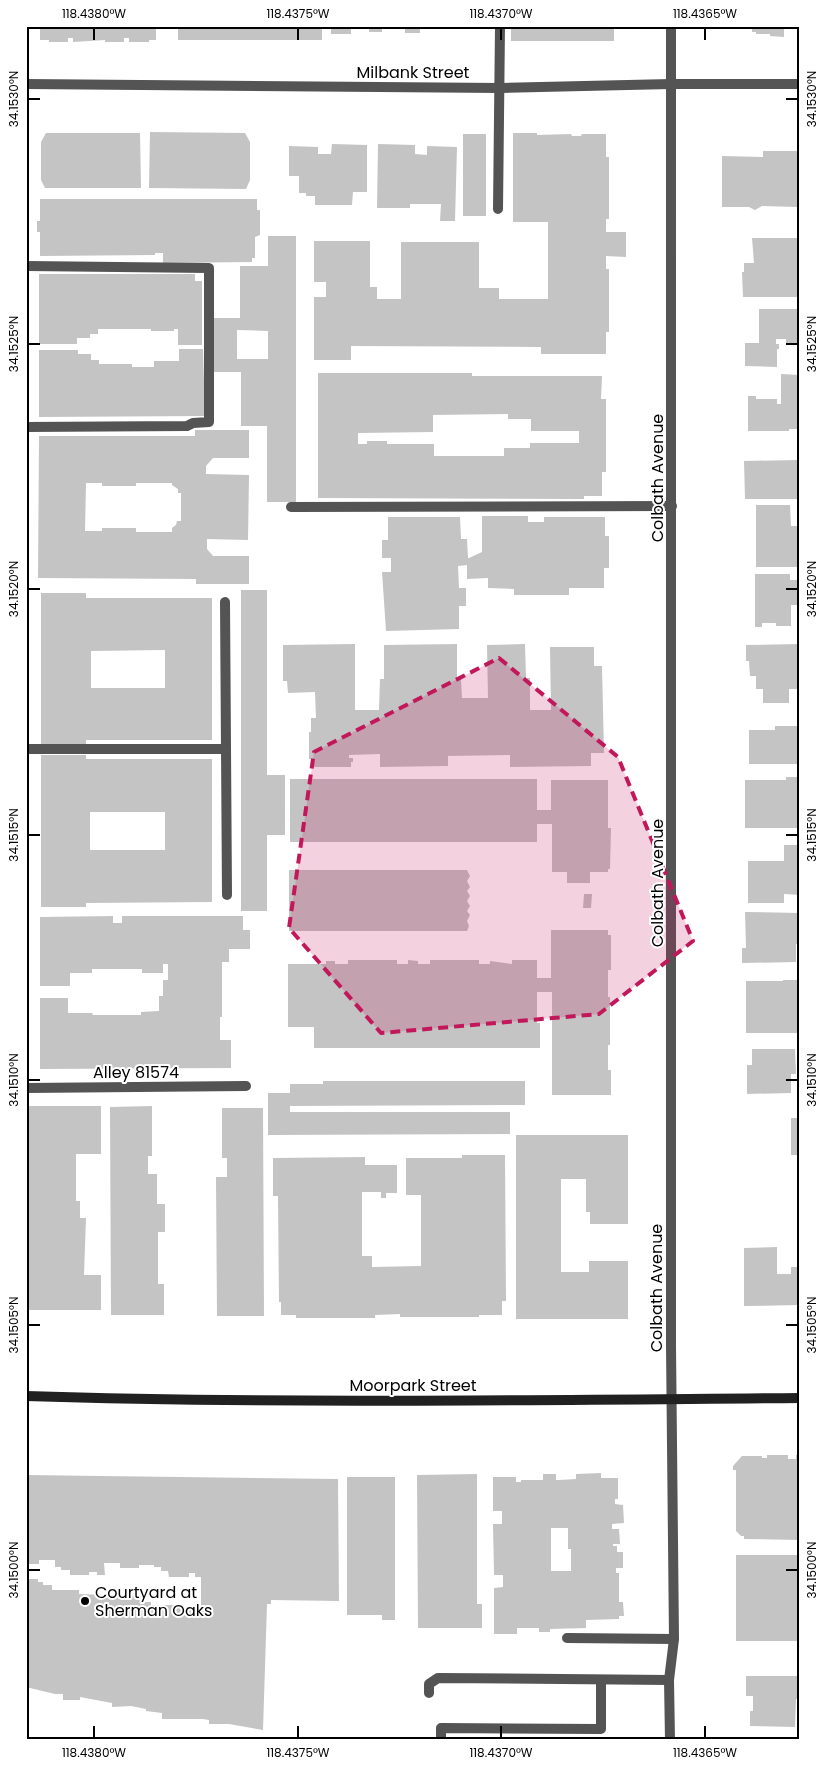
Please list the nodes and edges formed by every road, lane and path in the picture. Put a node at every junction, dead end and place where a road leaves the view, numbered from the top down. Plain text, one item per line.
1 (500, 26) edge
2 (671, 26) edge
3 (26, 84) edge
4 (671, 84) junction
5 (800, 84) edge
6 (501, 88) junction
7 (498, 209) dead end
8 (26, 266) edge
9 (26, 427) edge
10 (672, 506) junction
11 (291, 507) dead end
12 (225, 602) dead end
13 (26, 749) edge
14 (226, 749) junction
15 (227, 895) dead end
16 (246, 1086) dead end
17 (26, 1088) edge
18 (26, 1396) edge
19 (800, 1398) edge
20 (672, 1399) junction
21 (568, 1638) dead end
22 (674, 1639) junction
23 (600, 1680) junction
24 (669, 1680) junction
25 (429, 1693) dead end
26 (441, 1740) edge
27 (670, 1740) edge

1 - 6 street
2 - 4 street, Colbath Avenue
3 - 6 street, Milbank Street
4 - 5 street, Milbank Street
4 - 6 street, Milbank Street
4 - 10 street, Colbath Avenue
6 - 7 street
8 - 9 street
10 - 11 street
10 - 20 street, Colbath Avenue
12 - 14 street
13 - 14 street
14 - 15 street
16 - 17 street, Alley 81574
18 - 20 main road, Moorpark Street
19 - 20 main road, Moorpark Street
20 - 22 street, Colbath Avenue
21 - 22 street
22 - 24 street, Colbath Avenue
23 - 24 street
23 - 25 street
23 - 26 street
24 - 27 street, Colbath Avenue

